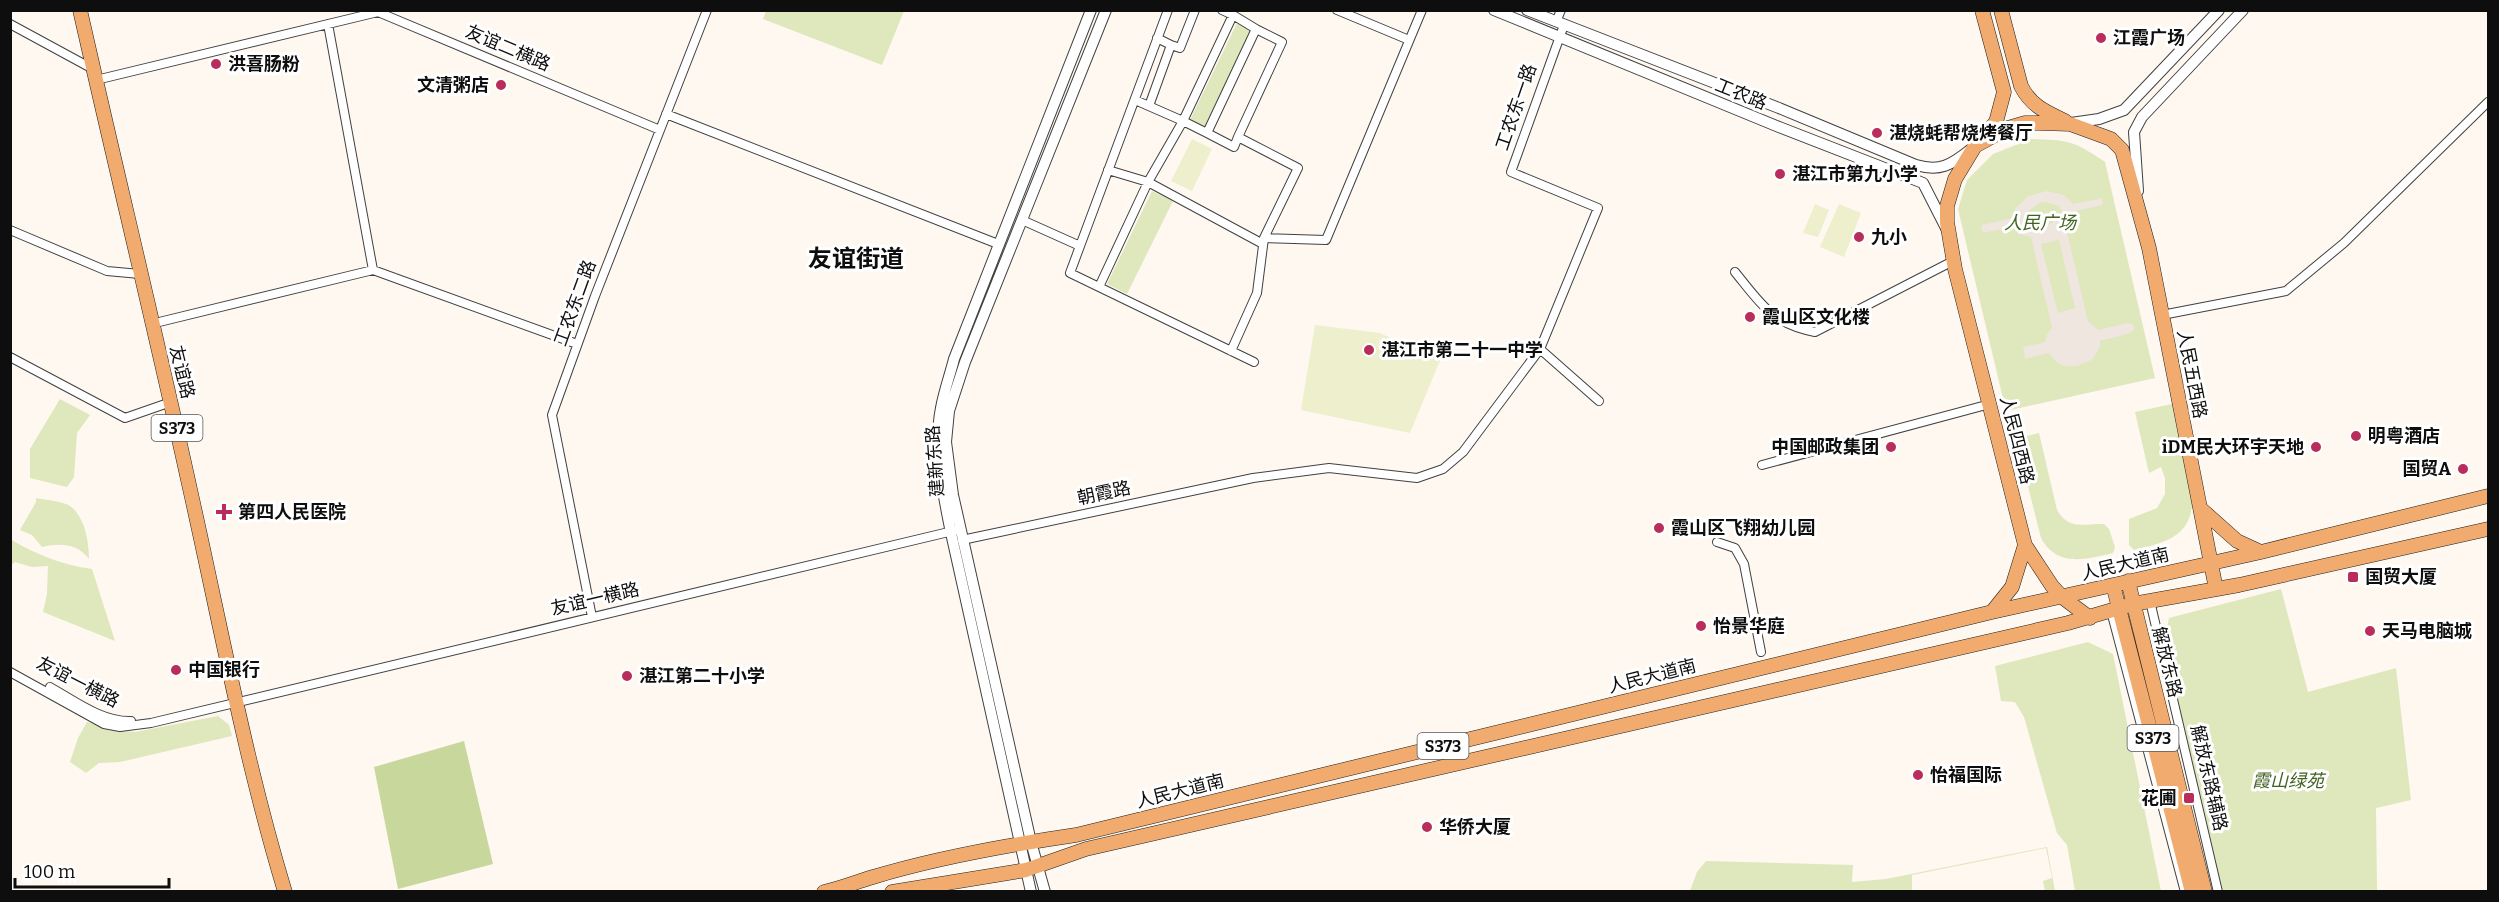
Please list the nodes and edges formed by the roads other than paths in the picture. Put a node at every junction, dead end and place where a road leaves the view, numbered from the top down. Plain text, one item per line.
1 (80, 10) edge
2 (707, 10) edge
3 (1091, 10) edge
4 (1106, 10) edge
5 (1168, 10) edge
6 (1195, 10) edge
7 (1222, 10) edge
8 (1337, 10) edge
9 (1422, 10) edge
10 (1494, 10) edge
11 (1527, 10) edge
12 (1561, 10) edge
13 (1982, 10) edge
14 (2001, 10) edge
15 (2218, 10) edge
16 (2243, 10) edge
17 (378, 11) edge
18 (1233, 15) junction
19 (1560, 23) junction
20 (10, 24) edge
21 (328, 24) junction
22 (1256, 29) junction
23 (1558, 37) junction
24 (1158, 38) junction
25 (1409, 40) junction
26 (1172, 45) junction
27 (94, 74) junction
28 (1135, 100) junction
29 (2488, 102) edge
30 (1149, 106) junction
31 (666, 114) junction
32 (1183, 121) junction
33 (2070, 124) junction
34 (660, 130) junction
35 (1207, 133) junction
36 (1238, 137) junction
37 (1975, 146) junction
38 (1108, 170) junction
39 (1148, 182) junction
40 (2140, 206) joint
41 (1022, 220) junction
42 (10, 230) edge
43 (1949, 233) junction
44 (1264, 241) junction
45 (999, 244) junction
46 (1080, 246) junction
47 (2149, 248) junction
48 (1952, 254) junction
49 (373, 270) junction
50 (1735, 272) dead end
51 (140, 274) junction
52 (1099, 287) junction
53 (2162, 315) junction
54 (151, 324) junction
55 (578, 344) junction
56 (1540, 349) junction
57 (1231, 351) junction
58 (10, 357) edge
59 (1254, 362) dead end
60 (1599, 401) dead end
61 (171, 402) junction
62 (1989, 404) junction
63 (1762, 465) dead end
64 (2488, 496) edge
65 (2201, 509) junction
66 (2488, 529) edge
67 (958, 534) junction
68 (1717, 542) dead end
69 (2025, 545) junction
70 (2261, 552) junction
71 (2212, 562) junction
72 (2128, 581) junction
73 (2113, 585) junction
74 (2217, 590) junction
75 (2062, 597) junction
76 (2150, 601) junction
77 (2121, 608) junction
78 (1992, 612) junction
79 (592, 617) junction
80 (2090, 618) junction
81 (1761, 652) dead end
82 (10, 666) edge
83 (10, 672) edge
84 (236, 699) junction
85 (1025, 843) junction
86 (1032, 868) junction
87 (283, 891) edge
88 (824, 891) edge
89 (892, 891) edge
90 (1031, 891) edge
91 (1045, 891) edge
92 (2184, 891) edge
93 (2192, 891) edge
94 (2205, 891) edge
95 (2218, 891) edge

1 - 27 main road, 友谊路 / S373
2 - 31 street, 工农东二路
3 - 45 street, 建新东路
4 - 41 street, 建新东路
5 - 24 street
6 - 26 street
7 - 18 street
8 - 25 street
9 - 25 street
10 - 23 street, 工农路
11 - 19 street, 工农路
12 - 19 street, 工农东一路
13 - 37 main road, 人民四西路
14 - 33 main road
15 - 33 street
16 - 40 street
17 - 21 street, 友谊二横路
17 - 34 street, 友谊二横路
18 - 22 street
18 - 32 street
19 - 23 street, 工农东一路
19 - 37 street, 工农路
20 - 27 street
21 - 27 street, 友谊二横路
21 - 49 street
22 - 35 street
22 - 36 street
23 - 43 street, 工农路
23 - 56 street, 工农东一路
24 - 26 street
24 - 28 street
25 - 44 street
26 - 30 street
27 - 51 main road, 友谊路 / S373
28 - 30 street
28 - 38 street
29 - 53 street
30 - 32 street
31 - 34 street, 工农东二路
31 - 45 street
32 - 35 street
32 - 39 street
33 - 37 main road
33 - 47 main road, 人民五西路
34 - 55 street, 工农东二路
35 - 36 street
36 - 44 street
37 - 43 main road, 人民四西路
38 - 39 street
38 - 46 street
39 - 44 street
39 - 52 street
40 - 47 street
41 - 46 street
41 - 67 street, 建新东路
42 - 51 street
43 - 48 main road, 人民四西路
44 - 57 street
45 - 67 street, 建新东路
46 - 52 street
47 - 53 main road, 人民五西路
48 - 50 street
48 - 62 main road, 人民四西路
49 - 54 street
49 - 55 street
51 - 54 main road, 友谊路 / S373
52 - 57 street
53 - 65 main road, 人民五西路
54 - 61 main road, 友谊路 / S373
55 - 79 street, 工农东二路
56 - 60 street
56 - 67 street, 朝霞路
57 - 59 street
58 - 61 street
61 - 84 main road, 友谊路 / S373
62 - 63 street
62 - 69 main road, 人民四西路
64 - 70 main road, 人民大道南
65 - 70 main road
65 - 71 main road, 人民五西路
66 - 74 main road, 人民大道南
67 - 79 street, 友谊一横路
67 - 85 street, 建新东路
68 - 81 street
69 - 75 main road, 人民四西路
69 - 78 main road
70 - 71 main road, 人民大道南
71 - 72 main road, 人民大道南
71 - 74 main road, 人民五西路
72 - 73 main road, 人民大道南 / S373
72 - 77 main road, 解放东路 / S373
73 - 75 main road, 人民大道南 / S373
73 - 77 main road, 解放东路 / S373
74 - 76 main road, 人民大道南
75 - 78 main road, 人民大道南 / S373
75 - 80 main road, 人民四西路
76 - 77 main road, 人民大道南
76 - 95 street, 解放东路辅路
77 - 80 main road, 人民大道南 / S373
77 - 92 street
77 - 93 main road, 解放东路 / S373
77 - 94 main road, 解放东路 / S373
78 - 85 main road, 人民大道南 / S373
79 - 84 street, 友谊一横路
80 - 86 main road, 人民大道南 / S373
82 - 84 street, 友谊一横路
83 - 84 street, 友谊一横路
84 - 87 main road, 友谊路 / S373
85 - 86 street, 建新东路
85 - 88 main road, 人民大道南 / S373
86 - 89 main road, 人民大道南 / S373
86 - 90 street, 建新东路
86 - 91 street, 建新东路

